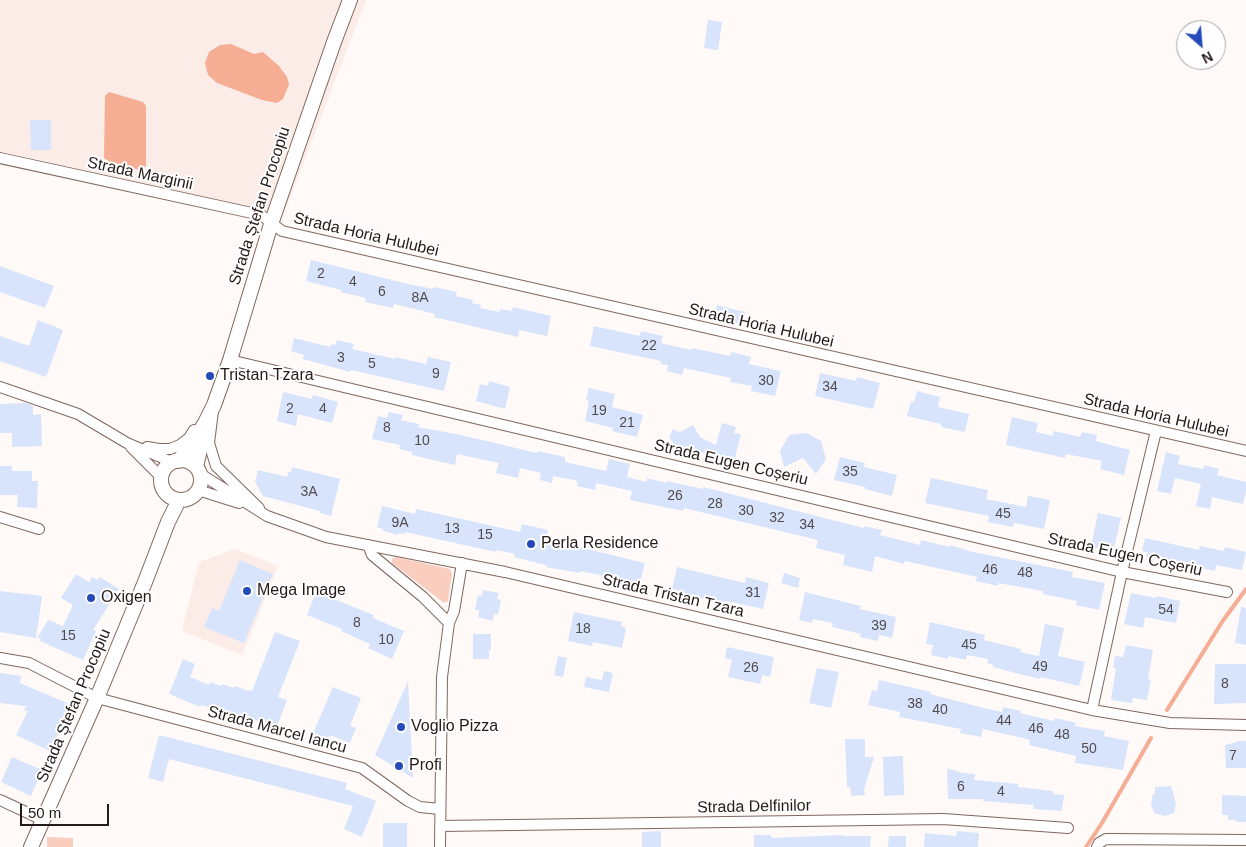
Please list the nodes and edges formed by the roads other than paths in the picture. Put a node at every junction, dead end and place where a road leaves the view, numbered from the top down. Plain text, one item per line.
1 (350, 0) edge
2 (0, 158) edge
3 (271, 224) junction
4 (230, 360) junction
5 (0, 387) edge
6 (214, 405) junction
7 (205, 424) junction
8 (1156, 431) junction
9 (127, 443) junction
10 (1246, 451) edge
11 (175, 462) junction
12 (198, 470) junction
13 (161, 476) junction
14 (198, 490) junction
15 (173, 497) junction
16 (249, 506) junction
17 (267, 516) junction
18 (0, 517) edge
19 (39, 529) dead end
20 (368, 544) junction
21 (462, 563) junction
22 (1122, 572) junction
23 (1227, 592) dead end
24 (449, 623) junction
25 (0, 658) edge
26 (97, 698) junction
27 (1092, 710) junction
28 (1246, 725) edge
29 (0, 800) edge
30 (440, 810) junction
31 (43, 820) junction
32 (440, 826) junction
33 (1068, 828) dead end
34 (1246, 840) edge
35 (1098, 845) edge
36 (31, 847) edge
37 (440, 847) edge

1 - 3 street, Strada Ștefan Procopiu
2 - 3 street, Strada Marginii
3 - 4 street, Strada Ștefan Procopiu
3 - 8 street, Strada Horia Hulubei
4 - 6 street, Strada Ștefan Procopiu
4 - 22 street, Strada Eugen Coșeriu
5 - 9 street
6 - 7 street, Strada Ștefan Procopiu
6 - 9 street
6 - 17 street
7 - 11 street, Strada Ștefan Procopiu
7 - 12 street, Strada Ștefan Procopiu
8 - 10 street, Strada Horia Hulubei
8 - 22 street
9 - 11 street
9 - 13 street
11 - 12 street
11 - 13 street
12 - 14 street
12 - 16 street, Strada Tristan Tzara
13 - 15 street
14 - 15 street
14 - 16 street, Strada Tristan Tzara
15 - 26 street, Strada Ștefan Procopiu
16 - 17 street, Strada Tristan Tzara
17 - 20 street, Strada Tristan Tzara
18 - 19 street
20 - 21 street, Strada Tristan Tzara
20 - 24 street
21 - 24 street
21 - 27 street, Strada Tristan Tzara
22 - 23 street, Strada Eugen Coșeriu
22 - 27 street
24 - 30 street
25 - 26 street, Strada Marcel Iancu
26 - 30 street, Strada Marcel Iancu
26 - 31 street, Strada Ștefan Procopiu
27 - 28 street, Strada Tristan Tzara
29 - 31 street
30 - 32 street
31 - 36 street, Strada Ștefan Procopiu
32 - 33 street, Strada Delfinilor
32 - 37 street
34 - 35 street

